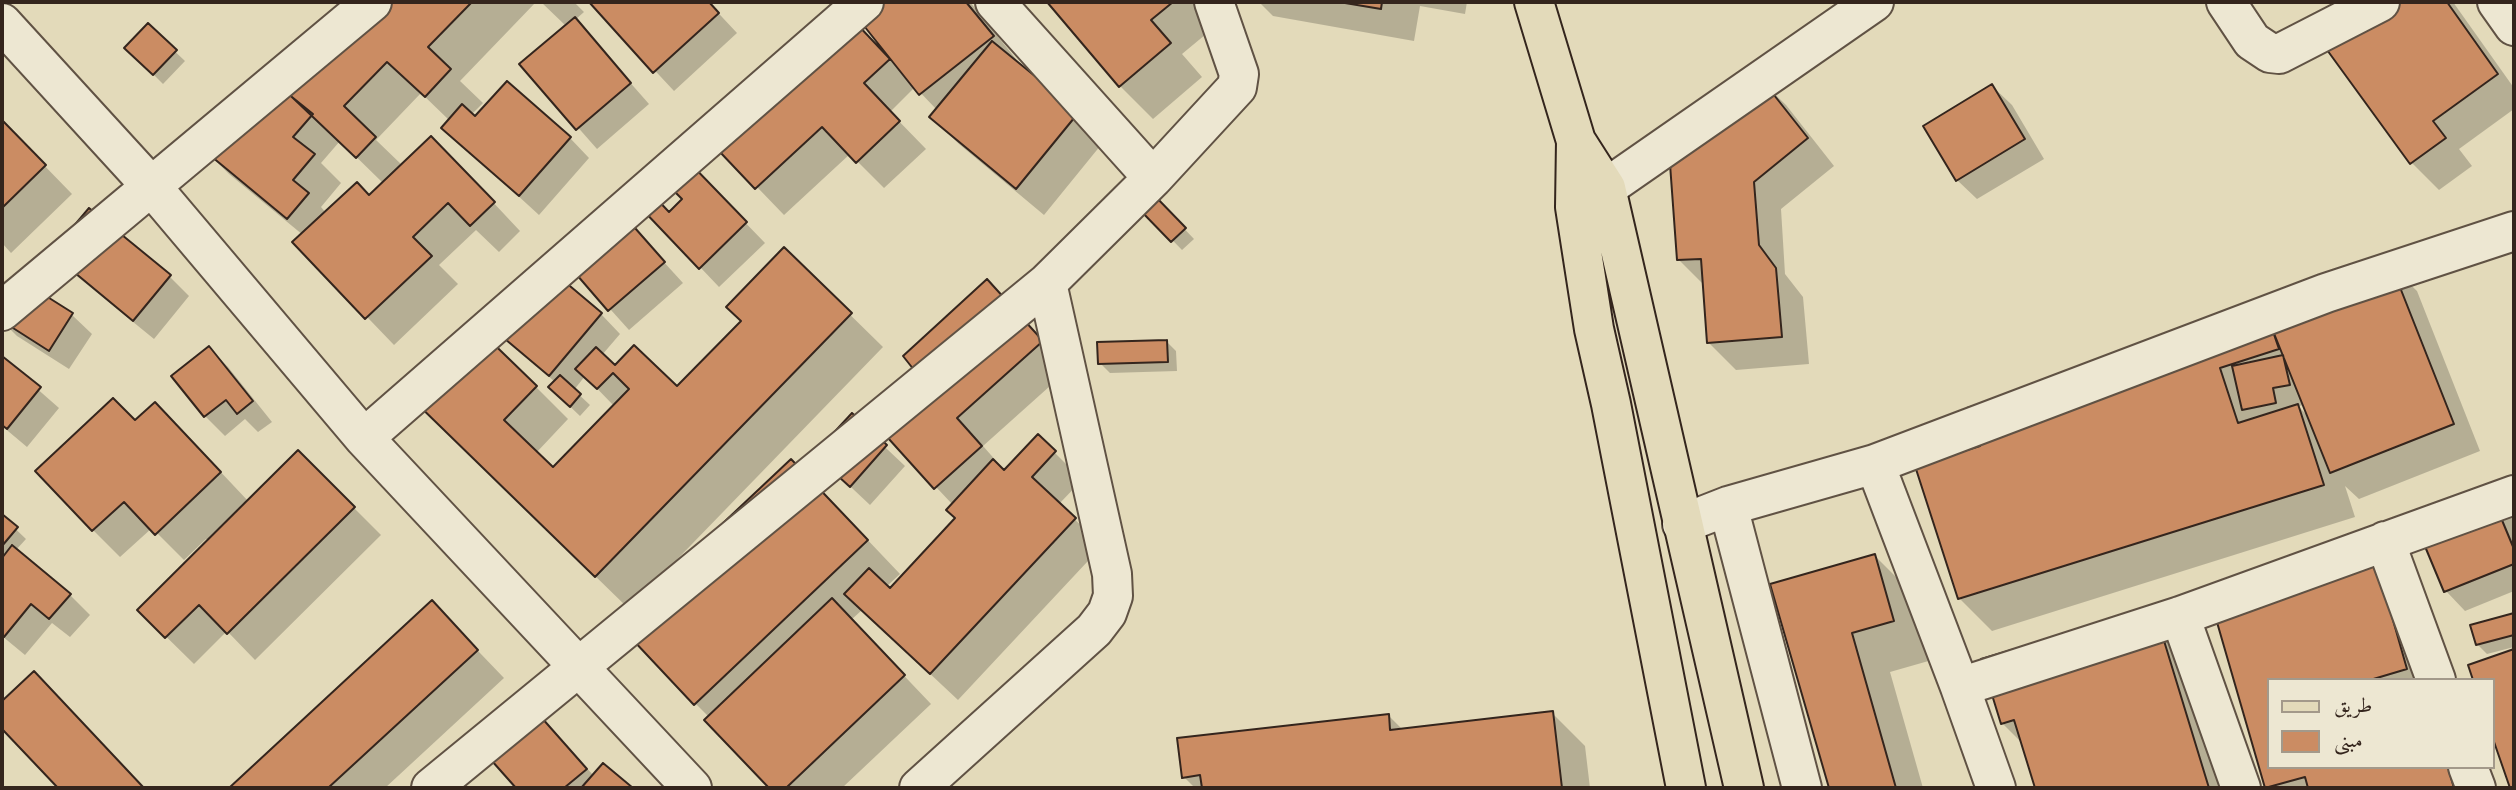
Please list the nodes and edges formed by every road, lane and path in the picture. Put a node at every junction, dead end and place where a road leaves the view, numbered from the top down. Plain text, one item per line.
1 (372, 2) edge
2 (864, 2) edge
3 (995, 2) edge
4 (1214, 2) edge
5 (1534, 2) edge
6 (1874, 2) edge
7 (2226, 2) edge
8 (2380, 2) edge
9 (2497, 2) edge
10 (2, 23) edge
11 (2514, 26) edge
12 (1576, 141) junction
13 (1153, 178) junction
14 (152, 187) junction
15 (1606, 188) junction
16 (2514, 231) edge
17 (1046, 283) junction
18 (2, 311) edge
19 (364, 438) junction
20 (1875, 464) junction
21 (2514, 495) edge
22 (1728, 506) junction
23 (1682, 524) junction
24 (2385, 541) junction
25 (2180, 616) junction
26 (580, 668) junction
27 (2435, 678) edge
28 (1960, 687) junction
29 (2469, 769) edge
30 (431, 788) edge
31 (692, 788) edge
32 (919, 788) edge
33 (1686, 788) edge
34 (1744, 788) edge
35 (1802, 788) edge
36 (1996, 788) edge
37 (2241, 788) edge
38 (2476, 788) edge

1 - 14 street
2 - 19 street
3 - 13 street
4 - 13 street
5 - 12 main road
6 - 15 street
7 - 8 street
9 - 11 street
10 - 14 street
12 - 15 main road
12 - 33 main road
13 - 17 street
14 - 18 street
14 - 19 street
15 - 23 main road
16 - 20 street
17 - 26 street
17 - 32 street
19 - 26 street
20 - 22 street
20 - 28 street
21 - 24 street
22 - 23 street
22 - 35 street
23 - 34 main road
24 - 25 street
24 - 27 street
25 - 28 street
25 - 37 street
26 - 30 street
26 - 31 street
28 - 36 street
29 - 38 street

